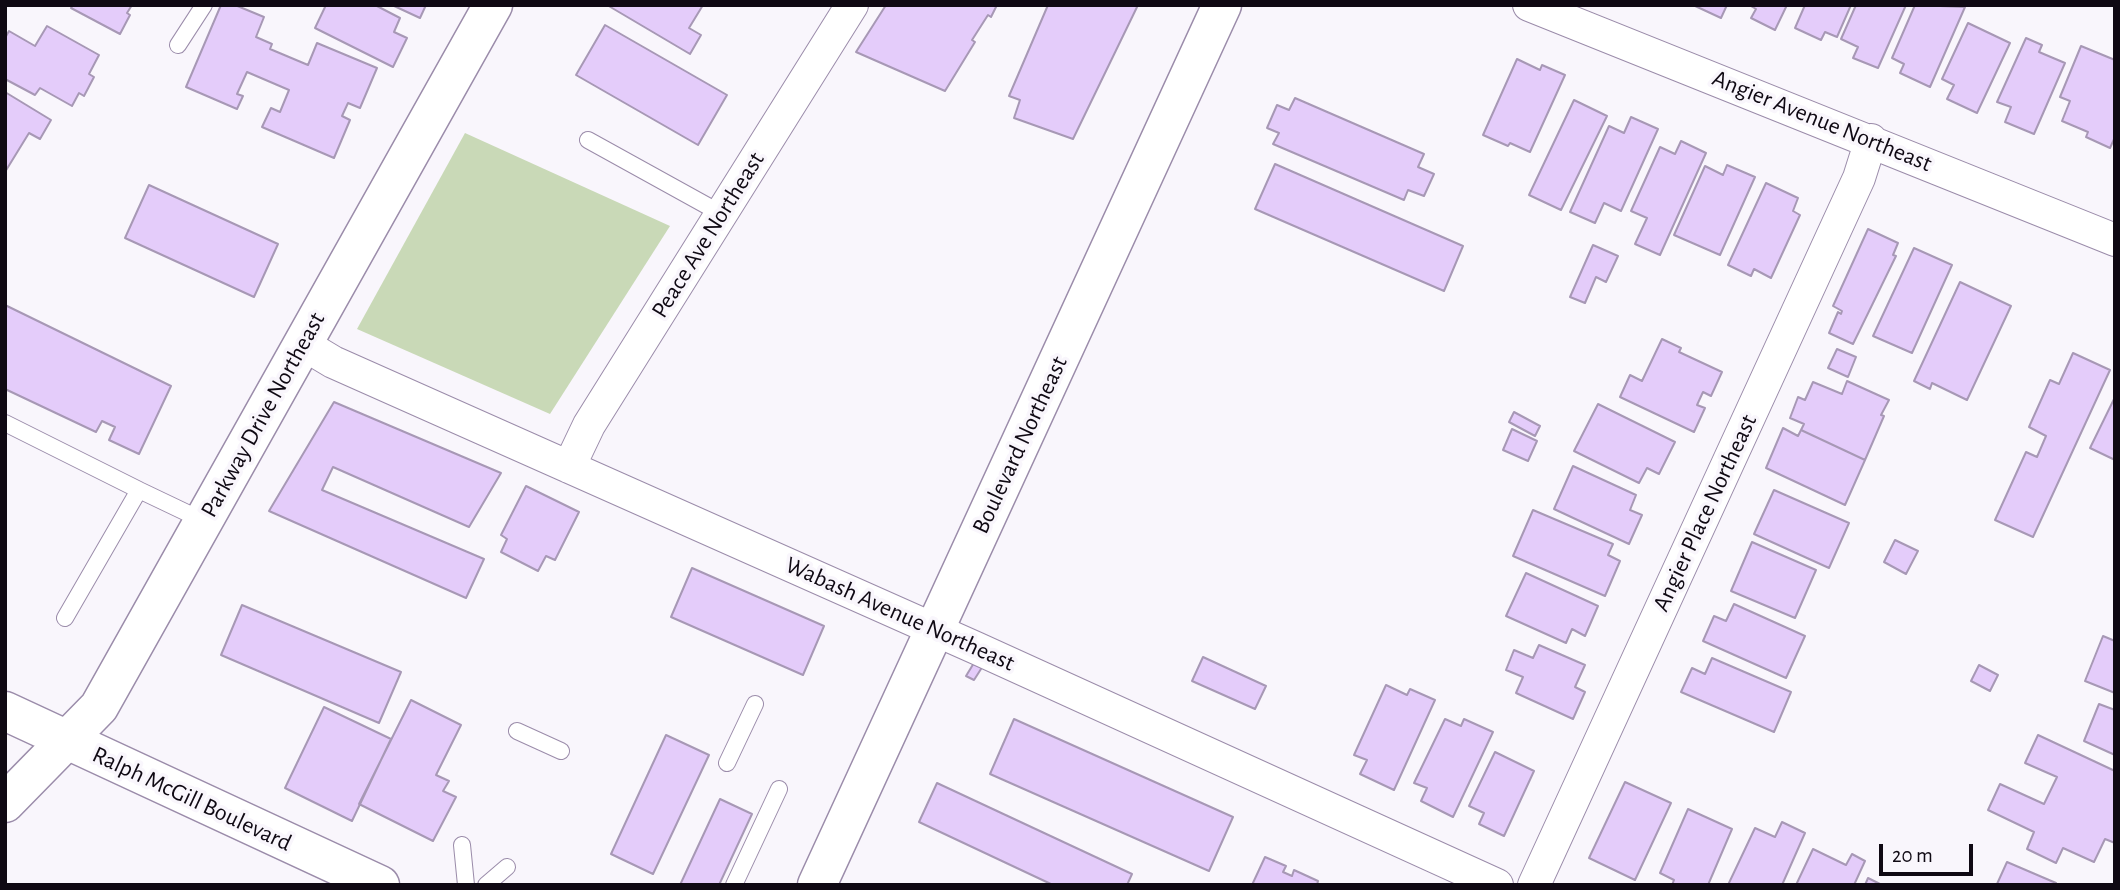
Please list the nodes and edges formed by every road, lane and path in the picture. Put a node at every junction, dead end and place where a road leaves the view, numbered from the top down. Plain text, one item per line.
1 (204, 5) edge
2 (493, 5) edge
3 (852, 5) edge
4 (1222, 5) edge
5 (1529, 5) edge
6 (178, 45) dead end
7 (588, 140) dead end
8 (1871, 140) junction
9 (722, 214) junction
10 (2115, 240) edge
11 (303, 344) junction
12 (5, 423) edge
13 (569, 467) junction
14 (139, 489) junction
15 (204, 521) junction
16 (65, 618) dead end
17 (935, 630) junction
18 (755, 704) dead end
19 (5, 711) edge
20 (517, 731) dead end
21 (67, 741) junction
22 (561, 751) dead end
23 (727, 762) dead end
24 (779, 789) dead end
25 (5, 803) edge
26 (462, 845) dead end
27 (507, 867) dead end
28 (380, 885) edge
29 (466, 885) edge
30 (486, 885) edge
31 (734, 885) edge
32 (817, 885) edge
33 (1497, 885) edge
34 (1534, 885) edge

1 - 6 lane
2 - 11 main road, Parkway Drive Northeast
3 - 9 street, Peace Ave Northeast
4 - 17 main road, Boulevard Northeast
5 - 8 street, Angier Avenue Northeast
7 - 9 lane
8 - 10 street, Angier Avenue Northeast
8 - 34 street, Angier Place Northeast
9 - 13 street, Peace Ave Northeast
11 - 13 street, Wabash Avenue Northeast
11 - 15 main road, Parkway Drive Northeast
12 - 14 lane
13 - 17 street, Wabash Avenue Northeast
14 - 15 lane
14 - 16 lane
15 - 21 main road, Parkway Drive Northeast
17 - 32 main road, Boulevard Northeast
17 - 33 street, Wabash Avenue Northeast
18 - 23 lane
19 - 21 main road, Ralph McGill Boulevard
20 - 22 lane
21 - 25 main road, Parkway Drive Northeast
21 - 28 main road, Ralph McGill Boulevard
24 - 31 lane
26 - 29 lane
27 - 30 lane

